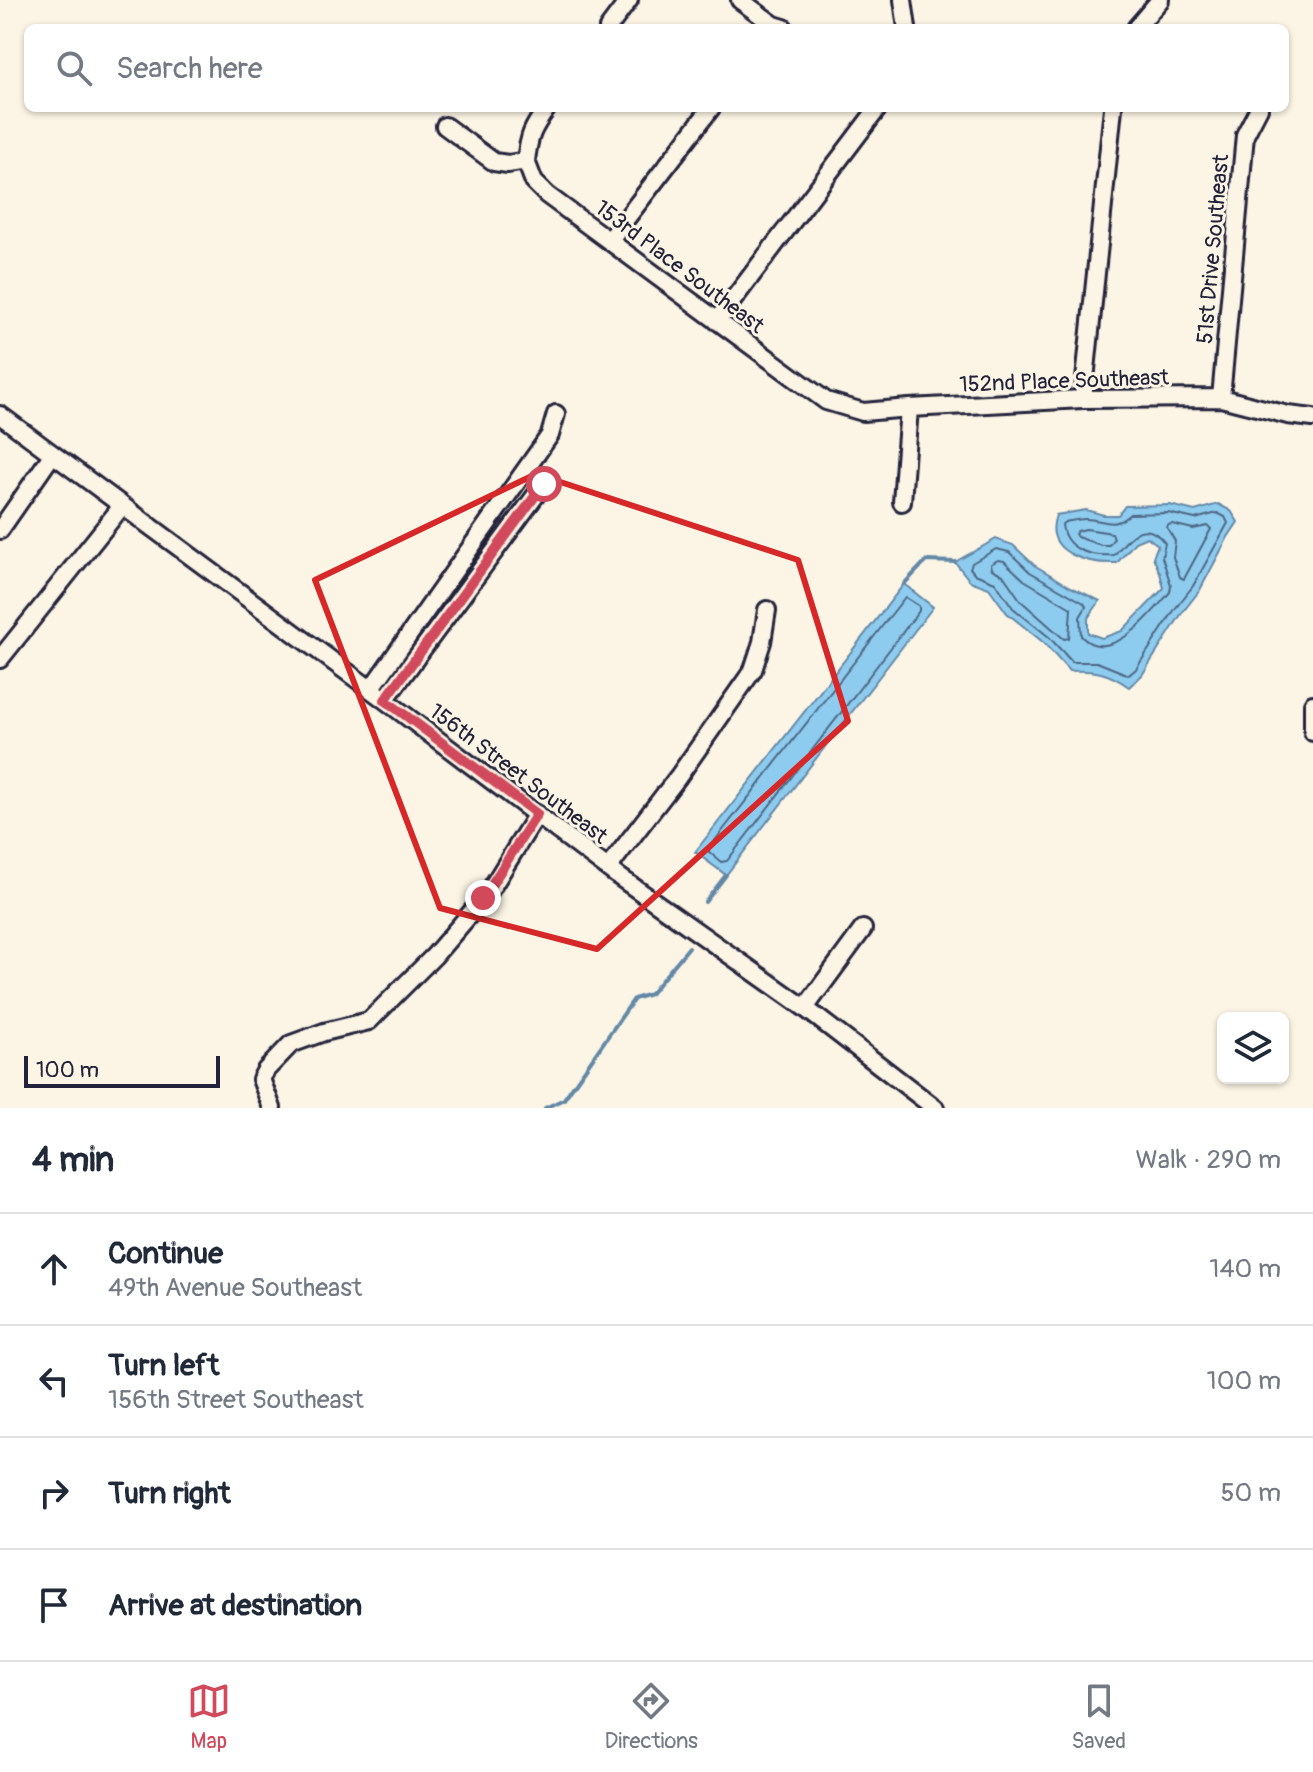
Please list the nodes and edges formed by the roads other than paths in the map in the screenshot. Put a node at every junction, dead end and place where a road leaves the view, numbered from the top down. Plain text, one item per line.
1 (629, 0) edge
2 (740, 0) edge
3 (903, 0) edge
4 (1160, 0) edge
5 (611, 24) edge
6 (773, 24) edge
7 (906, 24) edge
8 (1139, 24) edge
9 (544, 112) edge
10 (708, 112) edge
11 (875, 112) edge
12 (1113, 112) edge
13 (1257, 112) edge
14 (445, 126) dead end
15 (526, 161) junction
16 (609, 241) junction
17 (717, 321) junction
18 (1221, 398) junction
19 (1083, 399) junction
20 (909, 408) junction
21 (556, 414) dead end
22 (0, 415) edge
23 (1313, 418) edge
24 (52, 455) junction
25 (544, 484) dead end
26 (902, 502) dead end
27 (122, 506) junction
28 (0, 530) edge
29 (767, 610) dead end
30 (0, 659) edge
31 (371, 689) junction
32 (385, 700) junction
33 (1313, 704) edge
34 (1313, 732) edge
35 (537, 814) junction
36 (608, 868) junction
37 (863, 929) dead end
38 (805, 1008) junction
39 (272, 1108) edge
40 (935, 1108) edge

1 - 5 street
2 - 6 street
3 - 7 street
4 - 8 street
9 - 15 street
10 - 16 street
11 - 17 street
12 - 19 street
13 - 18 street, 51st Drive Southeast
14 - 15 street
15 - 16 street, 153rd Place Southeast
16 - 17 street, 153rd Place Southeast
17 - 20 street, 153rd Place Southeast
18 - 19 street, 152nd Place Southeast
18 - 23 street, 152nd Place Southeast
19 - 20 street, 152nd Place Southeast
20 - 26 street
21 - 31 street
22 - 24 street, 156th Street Southeast
24 - 27 street, 156th Street Southeast
24 - 28 street
25 - 32 street
27 - 30 street
27 - 31 street, 156th Street Southeast
29 - 36 street
31 - 32 street, 156th Street Southeast
32 - 35 street, 156th Street Southeast
33 - 34 street
35 - 36 street, 156th Street Southeast
35 - 39 street
36 - 38 street, 156th Street Southeast
37 - 38 street
38 - 40 street, 156th Street Southeast

